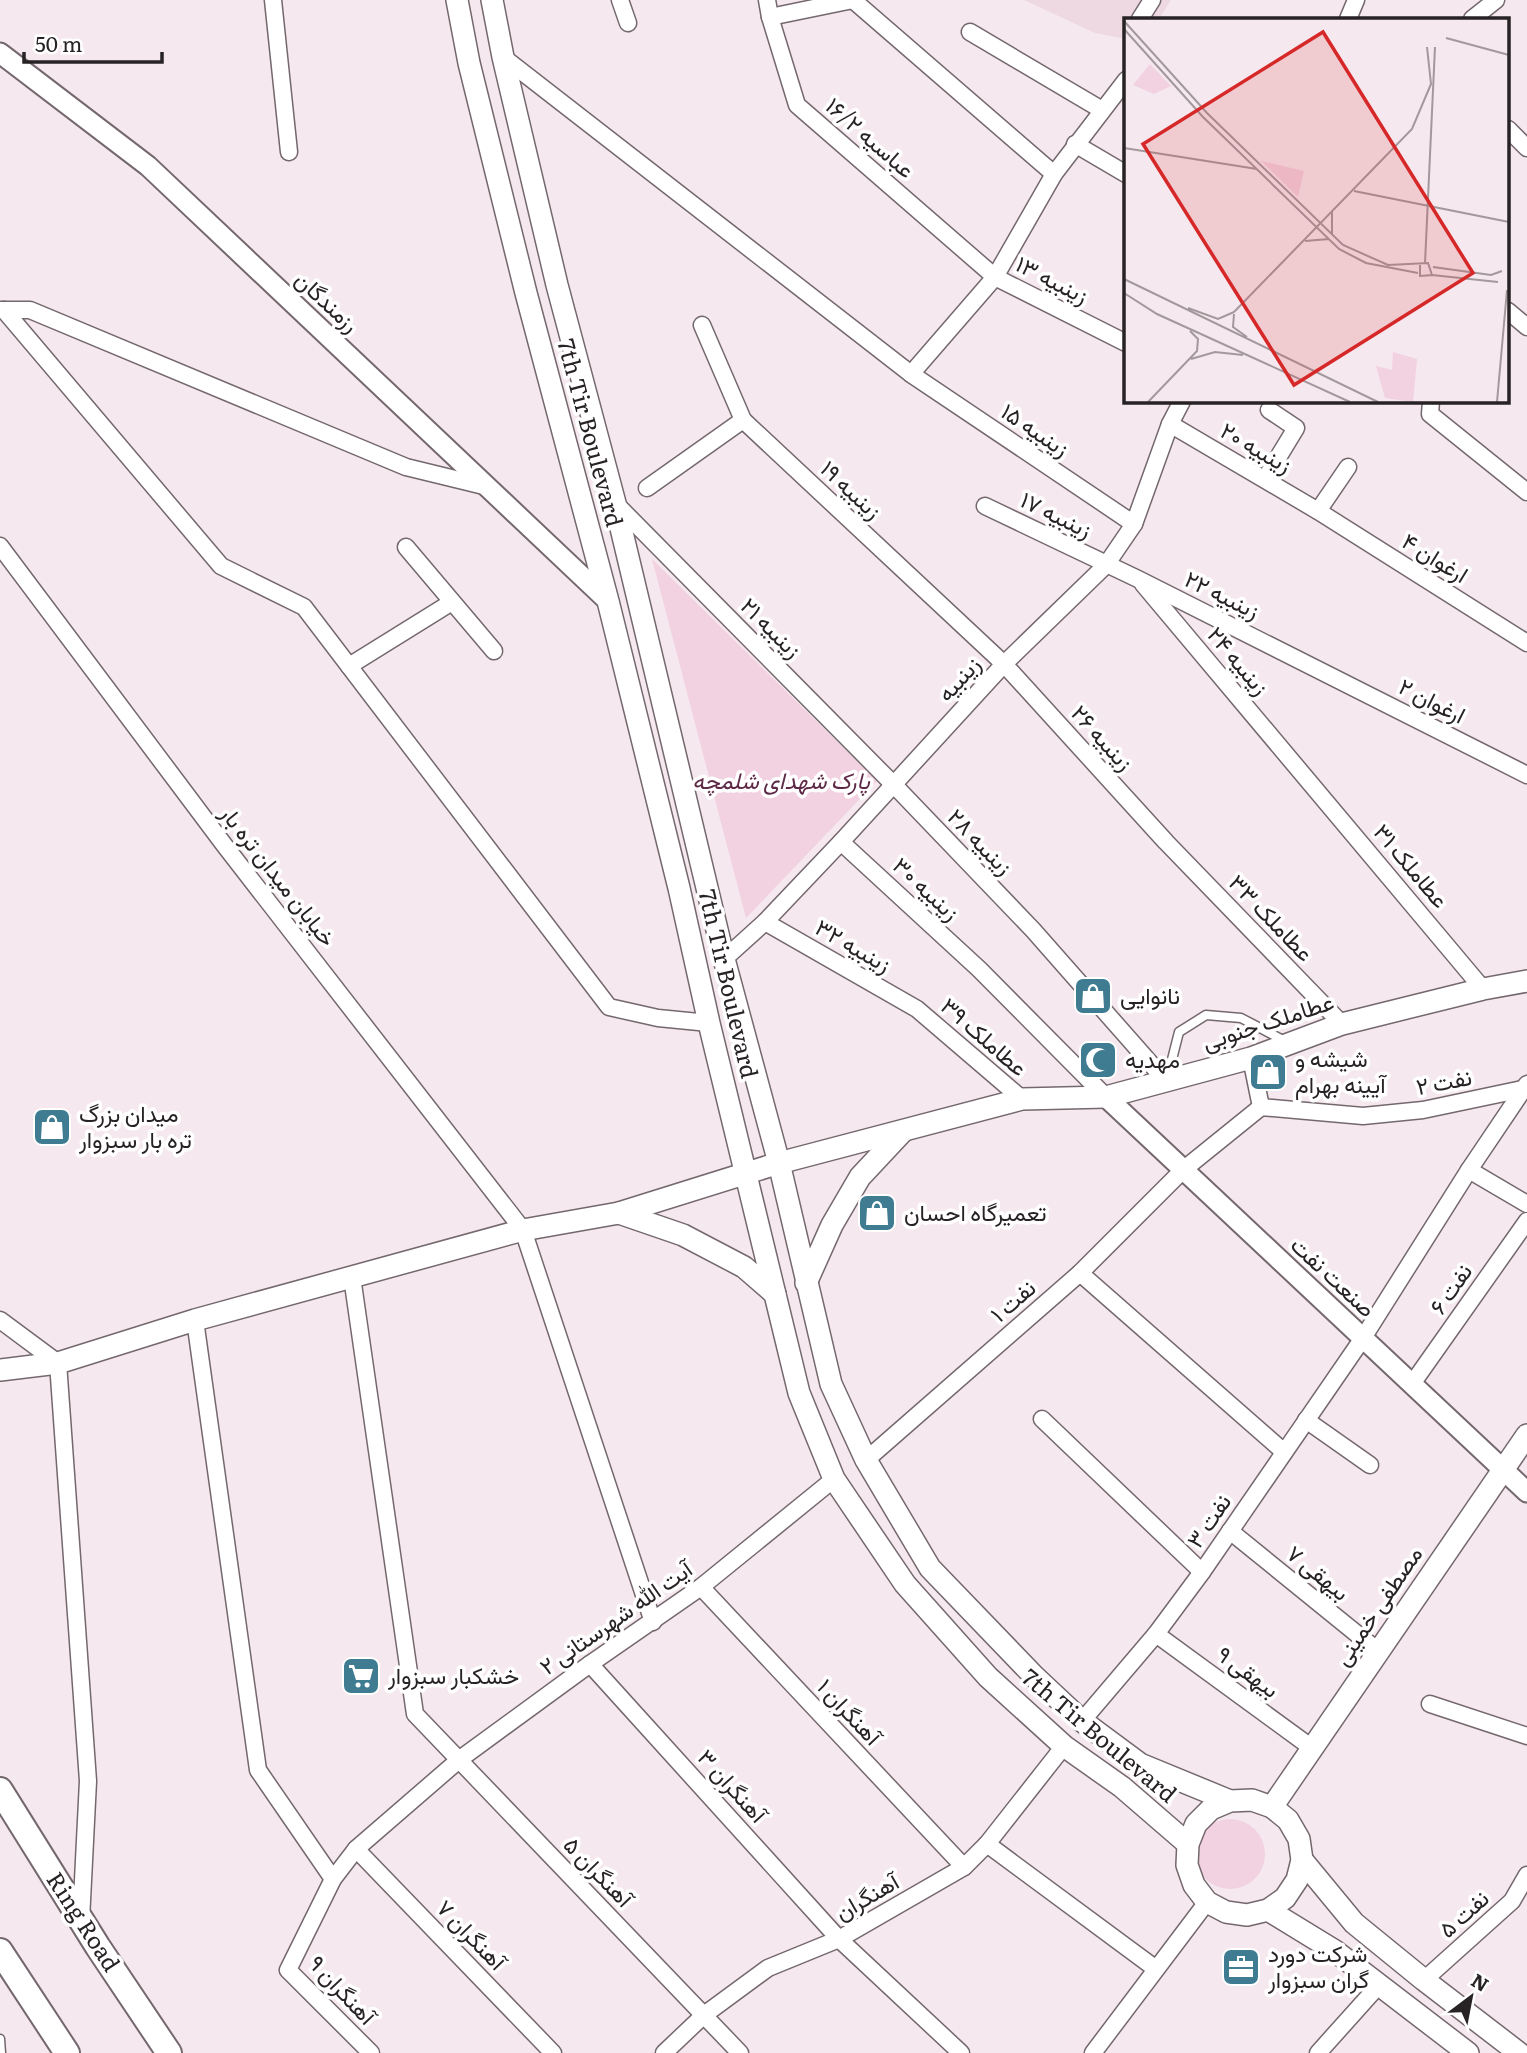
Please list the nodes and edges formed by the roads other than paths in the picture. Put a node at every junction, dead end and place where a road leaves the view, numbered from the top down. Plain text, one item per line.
1 (273, 0) edge
2 (457, 0) edge
3 (492, 0) edge
4 (620, 0) edge
5 (767, 0) edge
6 (853, 0) edge
7 (1152, 0) edge
8 (1356, 0) edge
9 (1496, 0) edge
10 (770, 17) junction
11 (1141, 18) edge
12 (1348, 18) edge
13 (1473, 18) edge
14 (628, 23) dead end
15 (970, 32) dead end
16 (0, 54) edge
17 (503, 57) junction
18 (1124, 82) edge
19 (1102, 110) junction
20 (1510, 131) edge
21 (1075, 144) junction
22 (1527, 148) edge
23 (289, 152) dead end
24 (1124, 173) edge
25 (1054, 174) junction
26 (995, 277) junction
27 (558, 285) junction
28 (526, 293) junction
29 (2, 310) edge
30 (1510, 314) edge
31 (702, 325) dead end
32 (1527, 327) edge
33 (1124, 342) edge
34 (911, 374) junction
35 (1181, 402) edge
36 (1431, 402) edge
37 (1269, 410) dead end
38 (743, 420) junction
39 (1170, 424) junction
40 (1348, 467) dead end
41 (1265, 479) junction
42 (488, 487) junction
43 (647, 488) dead end
44 (1527, 492) edge
45 (615, 503) junction
46 (985, 506) dead end
47 (1318, 511) junction
48 (1135, 524) junction
49 (0, 546) edge
50 (406, 547) dead end
51 (1107, 565) junction
52 (1139, 579) junction
53 (608, 601) junction
54 (452, 602) junction
55 (1527, 643) edge
56 (494, 651) dead end
57 (1004, 664) junction
58 (349, 666) junction
59 (1317, 667) joint
60 (1304, 773) joint
61 (1527, 775) edge
62 (894, 785) junction
63 (841, 842) junction
64 (1166, 842) joint
65 (705, 882) junction
66 (679, 888) junction
67 (765, 922) junction
68 (724, 959) junction
69 (1527, 981) edge
70 (1483, 989) junction
71 (917, 1009) joint
72 (709, 1023) junction
73 (1342, 1024) junction
74 (1290, 1044) junction
75 (1251, 1058) junction
76 (1166, 1081) junction
77 (1526, 1087) edge
78 (1106, 1097) junction
79 (1022, 1099) junction
80 (1261, 1107) junction
81 (904, 1131) junction
82 (779, 1163) junction
83 (1183, 1170) junction
84 (1468, 1170) junction
85 (746, 1173) junction
86 (1527, 1204) edge
87 (619, 1213) junction
88 (1527, 1221) edge
89 (523, 1230) junction
90 (1080, 1273) junction
91 (352, 1277) junction
92 (806, 1283) junction
93 (775, 1294) junction
94 (0, 1320) edge
95 (195, 1320) junction
96 (1363, 1338) junction
97 (58, 1363) junction
98 (0, 1370) edge
99 (831, 1384) junction
100 (1412, 1384) junction
101 (799, 1393) junction
102 (1042, 1419) dead end
103 (1306, 1420) junction
104 (1527, 1435) edge
105 (1284, 1452) junction
106 (866, 1460) junction
107 (1370, 1465) dead end
108 (1503, 1469) junction
109 (834, 1479) junction
110 (1527, 1492) edge
111 (1230, 1531) junction
112 (1202, 1572) junction
113 (701, 1587) junction
114 (653, 1622) junction
115 (1156, 1634) junction
116 (1378, 1651) junction
117 (590, 1664) junction
118 (1430, 1704) dead end
119 (1083, 1721) junction
120 (1527, 1736) edge
121 (1063, 1746) junction
122 (1312, 1748) junction
123 (460, 1759) junction
124 (0, 1790) edge
125 (1230, 1801) junction
126 (1272, 1807) junction
127 (987, 1844) junction
128 (1188, 1844) junction
129 (356, 1849) junction
130 (1302, 1860) junction
131 (964, 1867) junction
132 (1527, 1875) edge
133 (333, 1879) junction
134 (1208, 1902) junction
135 (1268, 1910) junction
136 (81, 1921) junction
137 (839, 1939) junction
138 (0, 1951) edge
139 (1156, 1969) junction
140 (1424, 1980) junction
141 (1380, 1985) junction
142 (704, 2015) junction
143 (0, 2039) edge
144 (1, 2053) edge
145 (67, 2053) edge
146 (169, 2053) edge
147 (371, 2053) edge
148 (553, 2053) edge
149 (664, 2053) edge
150 (740, 2053) edge
151 (961, 2053) edge
152 (1093, 2053) edge
153 (1318, 2053) edge
154 (1468, 2053) edge
155 (1519, 2053) edge

1 - 23 street
2 - 28 main road, 7th Tir Boulevard
3 - 17 main road, 7th Tir Boulevard
4 - 14 street
5 - 10 street, عباسیه ۱۶/۲
6 - 10 street
6 - 25 street
7 - 11 street
8 - 12 street
9 - 13 street
10 - 26 street, عباسیه ۱۶/۲
15 - 19 street
16 - 42 street, رزمندگان
17 - 27 main road, 7th Tir Boulevard
17 - 34 street, زینبیه ۱۵
18 - 19 street
19 - 21 street
20 - 22 street
21 - 24 street
21 - 25 street
25 - 26 street
26 - 33 street, زینبیه ۱۳
26 - 34 street
27 - 28 main road
27 - 45 main road, 7th Tir Boulevard
28 - 53 main road, 7th Tir Boulevard
29 - 42 street
29 - 58 street
30 - 32 street
31 - 38 street, زینبیه ۱۹
34 - 48 street, زینبیه ۱۵
35 - 39 street, زینبیه
36 - 44 street
37 - 41 street
38 - 43 street
38 - 57 street, زینبیه ۱۹
39 - 41 street, زینبیه ۲۰
39 - 48 street, زینبیه
40 - 47 street
41 - 47 street, زینبیه ۲۰
42 - 53 street, رزمندگان
45 - 62 street, زینبیه ۲۱
45 - 65 main road, 7th Tir Boulevard
46 - 51 street, زینبیه ۱۷
47 - 55 street, ارغوان ۴
48 - 51 street, زینبیه
49 - 89 street, خیابان میدان تره بار
50 - 54 street
51 - 52 street, زینبیه ۲۲
51 - 57 street, زینبیه
52 - 59 street, زینبیه ۲۲
52 - 60 street, زینبیه ۲۴
53 - 66 main road, 7th Tir Boulevard
54 - 56 street
54 - 58 street
57 - 62 street, زینبیه
57 - 64 street, زینبیه ۲۶
58 - 72 street
59 - 61 street, ارغوان ۲
60 - 70 street, عطاملک ۳۱
62 - 63 street, زینبیه
62 - 76 street, زینبیه ۲۸
63 - 67 street, زینبیه
63 - 78 street, زینبیه ۳۰
64 - 73 street, عطاملک ۳۳
65 - 66 main road
65 - 68 main road, 7th Tir Boulevard
66 - 72 main road, 7th Tir Boulevard
67 - 68 street, زینبیه
67 - 71 street, زینبیه ۳۲
68 - 82 main road, 7th Tir Boulevard
69 - 70 main road, عطاملک جنوبی
70 - 73 main road, عطاملک جنوبی
71 - 79 street, عطاملک ۳۹
72 - 85 main road, 7th Tir Boulevard
73 - 74 main road, عطاملک جنوبی
74 - 75 main road, عطاملک جنوبی
74 - 76 lane
75 - 76 main road, عطاملک جنوبی
75 - 80 street
76 - 78 main road, عطاملک جنوبی
77 - 80 street, نفت ۲
77 - 84 street, نفت ۳
78 - 79 main road, عطاملک جنوبی
78 - 83 street, صنعت نفت
79 - 81 main road, عطاملک جنوبی
80 - 83 street
81 - 82 main road, عطاملک جنوبی
81 - 92 main road
82 - 85 main road, عطاملک جنوبی
82 - 92 main road, 7th Tir Boulevard
83 - 90 street, نفت ۱
83 - 96 street, صنعت نفت
84 - 86 street
84 - 96 street, نفت ۳
85 - 87 main road, عطاملک جنوبی
85 - 93 main road, 7th Tir Boulevard
87 - 89 main road, عطاملک جنوبی
87 - 93 main road
88 - 100 street, نفت ۶
89 - 91 main road, عطاملک جنوبی
89 - 114 street, خیابان میدان تره بار
90 - 105 street
90 - 106 street, نفت ۱
91 - 95 main road, عطاملک جنوبی
91 - 123 street, آهنگران ۵
92 - 99 main road, 7th Tir Boulevard
93 - 101 main road, 7th Tir Boulevard
94 - 97 street
95 - 97 main road, عطاملک جنوبی
95 - 133 street
96 - 100 street, صنعت نفت
96 - 103 street, نفت ۳
97 - 98 main road, عطاملک جنوبی
97 - 136 street
99 - 101 main road
99 - 106 main road, 7th Tir Boulevard
100 - 108 street, صنعت نفت
101 - 109 main road, 7th Tir Boulevard
102 - 112 street
103 - 105 street, نفت ۳
103 - 107 street
104 - 108 main road, مصطفی خمینی
105 - 111 street, نفت ۳
106 - 119 main road, 7th Tir Boulevard
108 - 110 street, صنعت نفت
108 - 116 main road, مصطفی خمینی
109 - 113 street, آیت الله شهرستانی ۲
109 - 121 main road, 7th Tir Boulevard
111 - 112 street, نفت ۳
111 - 116 street, بیهقی ۷
112 - 115 street, نفت ۳
113 - 114 street, آیت الله شهرستانی ۲
113 - 131 street, آهنگران ۱
114 - 117 street, آیت الله شهرستانی ۲
115 - 119 street, نفت ۳
115 - 122 street, بیهقی ۹
116 - 122 main road, مصطفی خمینی
117 - 123 street, آیت الله شهرستانی ۲
117 - 137 street, آهنگران ۳
118 - 120 street
119 - 125 main road, 7th Tir Boulevard
121 - 127 street, آهنگران
121 - 128 main road, 7th Tir Boulevard
122 - 126 main road, مصطفی خمینی
123 - 129 street, آیت الله شهرستانی ۲
123 - 142 street, آهنگران ۵
124 - 136 highway, Ring Road
125 - 126 main road
125 - 128 main road
126 - 130 main road
127 - 131 street, آهنگران
127 - 139 street
128 - 134 main road
129 - 133 street, آیت الله شهرستانی ۲
129 - 148 street, آهنگران ۷
130 - 135 main road
130 - 140 main road
131 - 137 street, آهنگران
132 - 140 street, نفت ۵
133 - 147 street, آهنگران ۹
134 - 135 main road
134 - 139 street
135 - 141 main road
136 - 146 highway, Ring Road
137 - 142 street, آهنگران
137 - 151 street, آهنگران ۳
138 - 145 highway
139 - 152 street
140 - 155 main road
141 - 153 street
141 - 154 main road
142 - 149 street, آهنگران
142 - 150 street, آهنگران ۵
143 - 144 lane

